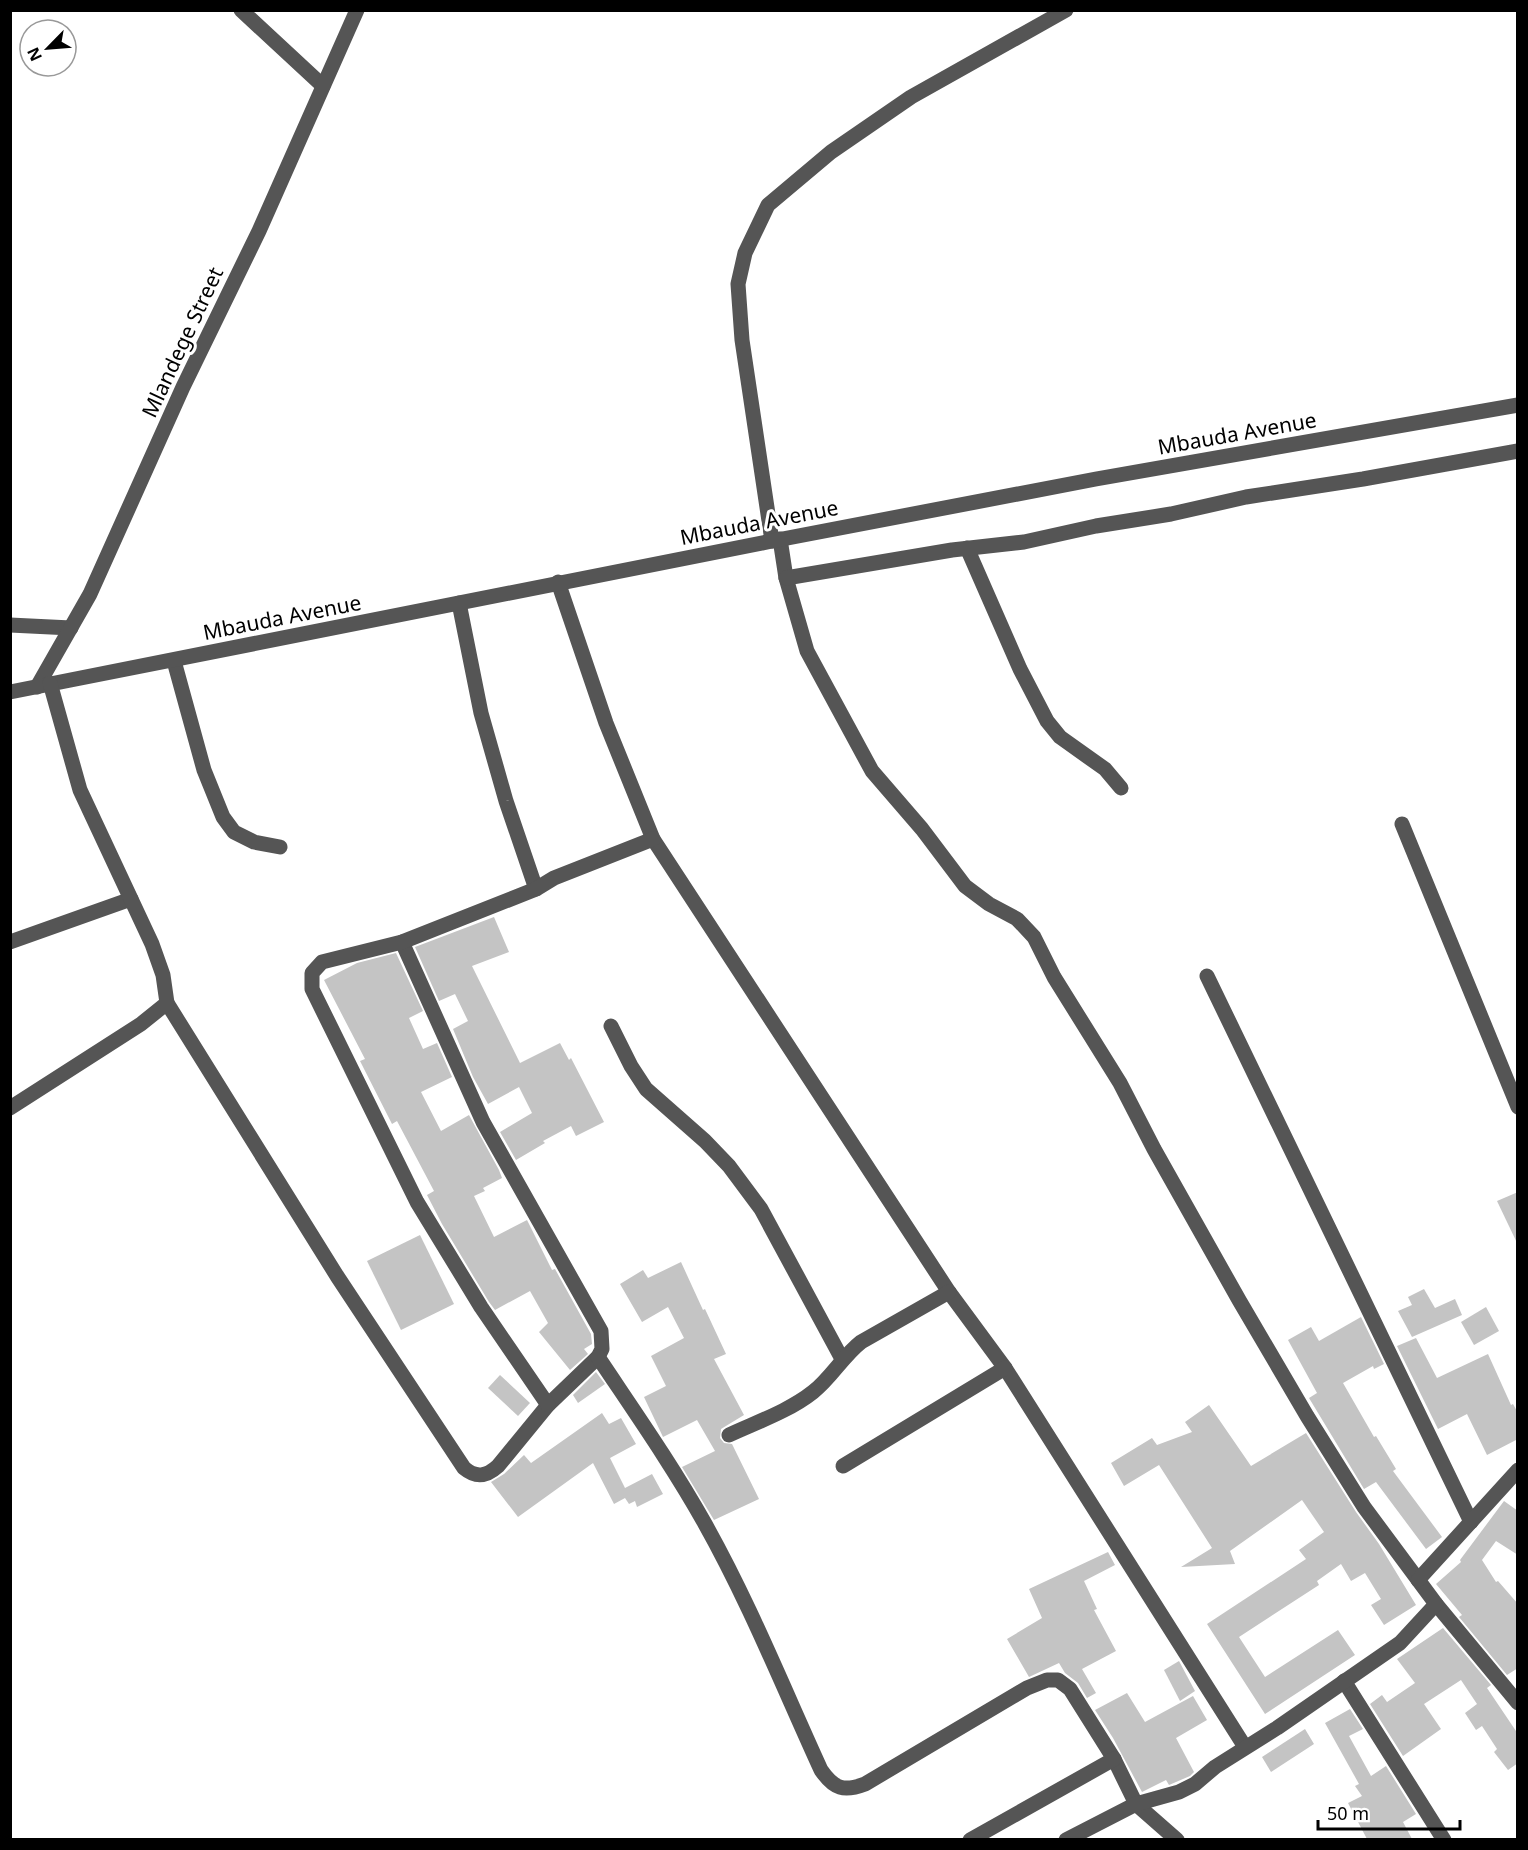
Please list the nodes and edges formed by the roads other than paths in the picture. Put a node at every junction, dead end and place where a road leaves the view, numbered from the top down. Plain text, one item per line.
1 (241, 10) edge
2 (357, 10) edge
3 (1066, 10) edge
4 (323, 86) junction
5 (1518, 405) edge
6 (1518, 451) edge
7 (776, 540) junction
8 (967, 548) junction
9 (786, 578) junction
10 (558, 582) junction
11 (459, 603) junction
12 (10, 625) edge
13 (71, 628) junction
14 (174, 661) junction
15 (44, 685) junction
16 (10, 692) edge
17 (1121, 788) dead end
18 (1402, 824) dead end
19 (653, 839) junction
20 (280, 847) dead end
21 (536, 889) junction
22 (131, 899) junction
23 (10, 942) edge
24 (402, 942) junction
25 (1207, 976) dead end
26 (167, 1003) junction
27 (610, 1026) dead end
28 (1518, 1107) edge
29 (10, 1108) edge
30 (949, 1292) junction
31 (598, 1357) junction
32 (842, 1359) junction
33 (1005, 1368) junction
34 (548, 1405) junction
35 (729, 1436) dead end
36 (843, 1466) dead end
37 (1518, 1470) edge
38 (1471, 1522) junction
39 (1418, 1580) junction
40 (1436, 1604) junction
41 (1344, 1681) junction
42 (1518, 1702) edge
43 (1245, 1747) junction
44 (1114, 1759) junction
45 (1136, 1804) junction
46 (970, 1839) edge
47 (1066, 1839) edge
48 (1177, 1839) edge
49 (1444, 1839) edge

1 - 4 street
2 - 4 street, Mlandege Street
3 - 7 street
4 - 13 street, Mlandege Street
5 - 7 street, Mbauda Avenue
6 - 8 street
7 - 9 street
7 - 10 street, Mbauda Avenue
8 - 9 street
8 - 17 street
9 - 39 street
10 - 11 street, Mbauda Avenue
10 - 19 street
11 - 14 street, Mbauda Avenue
11 - 21 street
12 - 13 street
13 - 15 street, Mlandege Street
14 - 15 street, Mbauda Avenue
14 - 20 street
15 - 16 street, Mbauda Avenue
15 - 22 street
18 - 28 street
19 - 21 street
19 - 30 street
21 - 24 street
22 - 23 street
22 - 26 street
24 - 31 street
24 - 34 street
25 - 38 street
26 - 29 street
26 - 34 street
27 - 32 street
30 - 32 street
30 - 33 street
31 - 34 street
31 - 44 street
32 - 35 street
33 - 36 street
33 - 43 street
37 - 38 street
38 - 39 street
39 - 40 street
40 - 41 street
40 - 42 street
41 - 43 street
41 - 49 street
43 - 45 street
44 - 45 street
44 - 46 street
45 - 47 street
45 - 48 street

